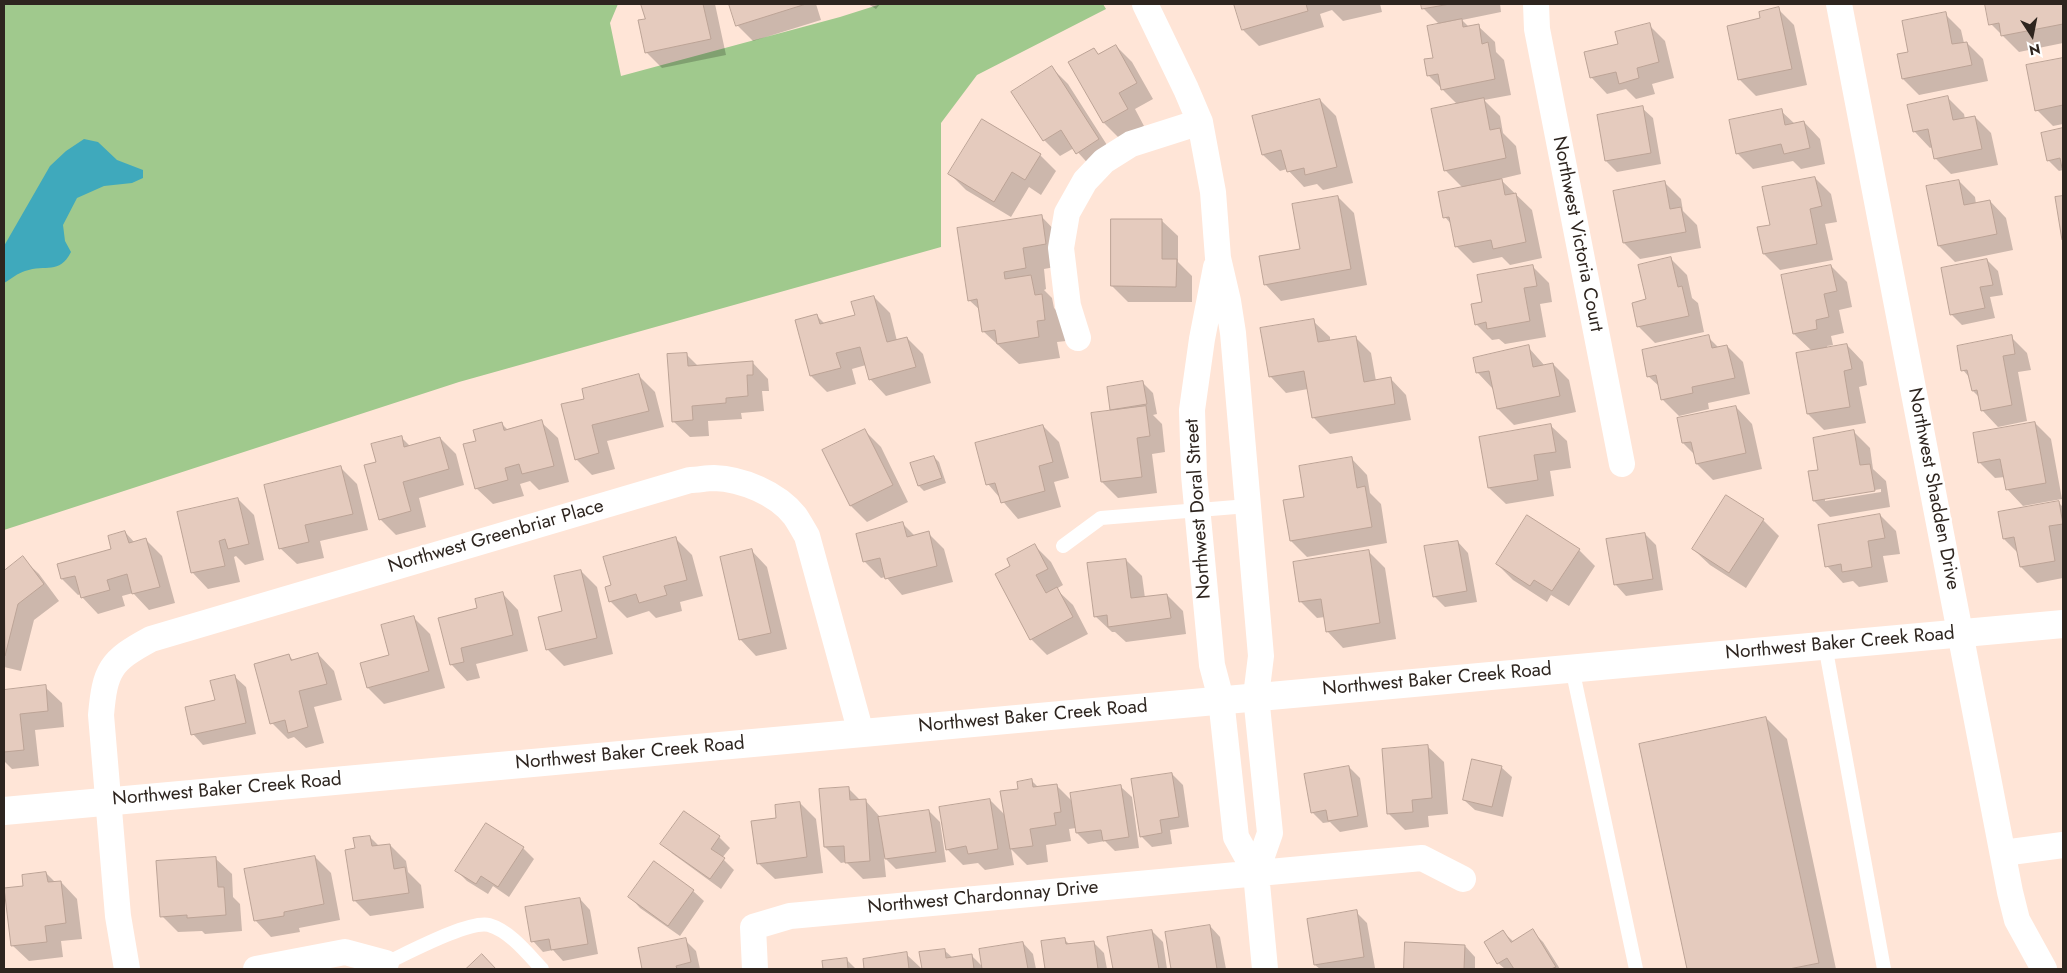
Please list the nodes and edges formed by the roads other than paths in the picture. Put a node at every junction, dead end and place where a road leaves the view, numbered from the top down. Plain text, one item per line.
1 (1144, 4) edge
2 (1536, 4) edge
3 (1839, 4) edge
4 (1200, 122) junction
5 (1218, 258) junction
6 (1078, 338) dead end
7 (1622, 464) dead end
8 (1248, 506) junction
9 (1197, 510) junction
10 (1063, 546) dead end
11 (2063, 624) edge
12 (1961, 633) junction
13 (1825, 645) junction
14 (1572, 668) junction
15 (1256, 696) junction
16 (1221, 700) junction
17 (861, 733) junction
18 (107, 801) junction
19 (4, 811) edge
20 (2063, 845) edge
21 (2003, 853) junction
22 (1256, 873) junction
23 (1463, 879) dead end
24 (386, 964) joint
25 (127, 969) edge
26 (256, 969) edge
27 (542, 969) edge
28 (755, 969) edge
29 (1265, 969) edge
30 (1636, 969) edge
31 (1884, 969) edge
32 (2044, 969) edge

1 - 4 street, Northwest Doral Street
2 - 7 street, Northwest Victoria Court
3 - 12 street, Northwest Shadden Drive
4 - 5 street, Northwest Doral Street
4 - 6 street
5 - 8 street, Northwest Doral Street
5 - 9 street, Northwest Doral Street
8 - 9 lane
8 - 15 street, Northwest Doral Street
9 - 10 lane
9 - 16 street, Northwest Doral Street
11 - 12 main road, Northwest Baker Creek Road
12 - 13 main road, Northwest Baker Creek Road
12 - 21 street, Northwest Shadden Drive
13 - 14 main road, Northwest Baker Creek Road
13 - 31 lane
14 - 15 main road, Northwest Baker Creek Road
14 - 30 lane
15 - 16 main road, Northwest Baker Creek Road
15 - 22 street, Northwest Doral Street
16 - 17 main road, Northwest Baker Creek Road
16 - 22 street, Northwest Doral Street
17 - 18 main road, Northwest Baker Creek Road
17 - 18 street, Northwest Greenbriar Place
18 - 19 main road, Northwest Baker Creek Road
18 - 25 street, Northwest Greenbriar Place
20 - 21 street
21 - 32 street, Northwest Shadden Drive
22 - 23 street
22 - 28 street, Northwest Chardonnay Drive
22 - 29 street
24 - 26 street
24 - 27 lane

